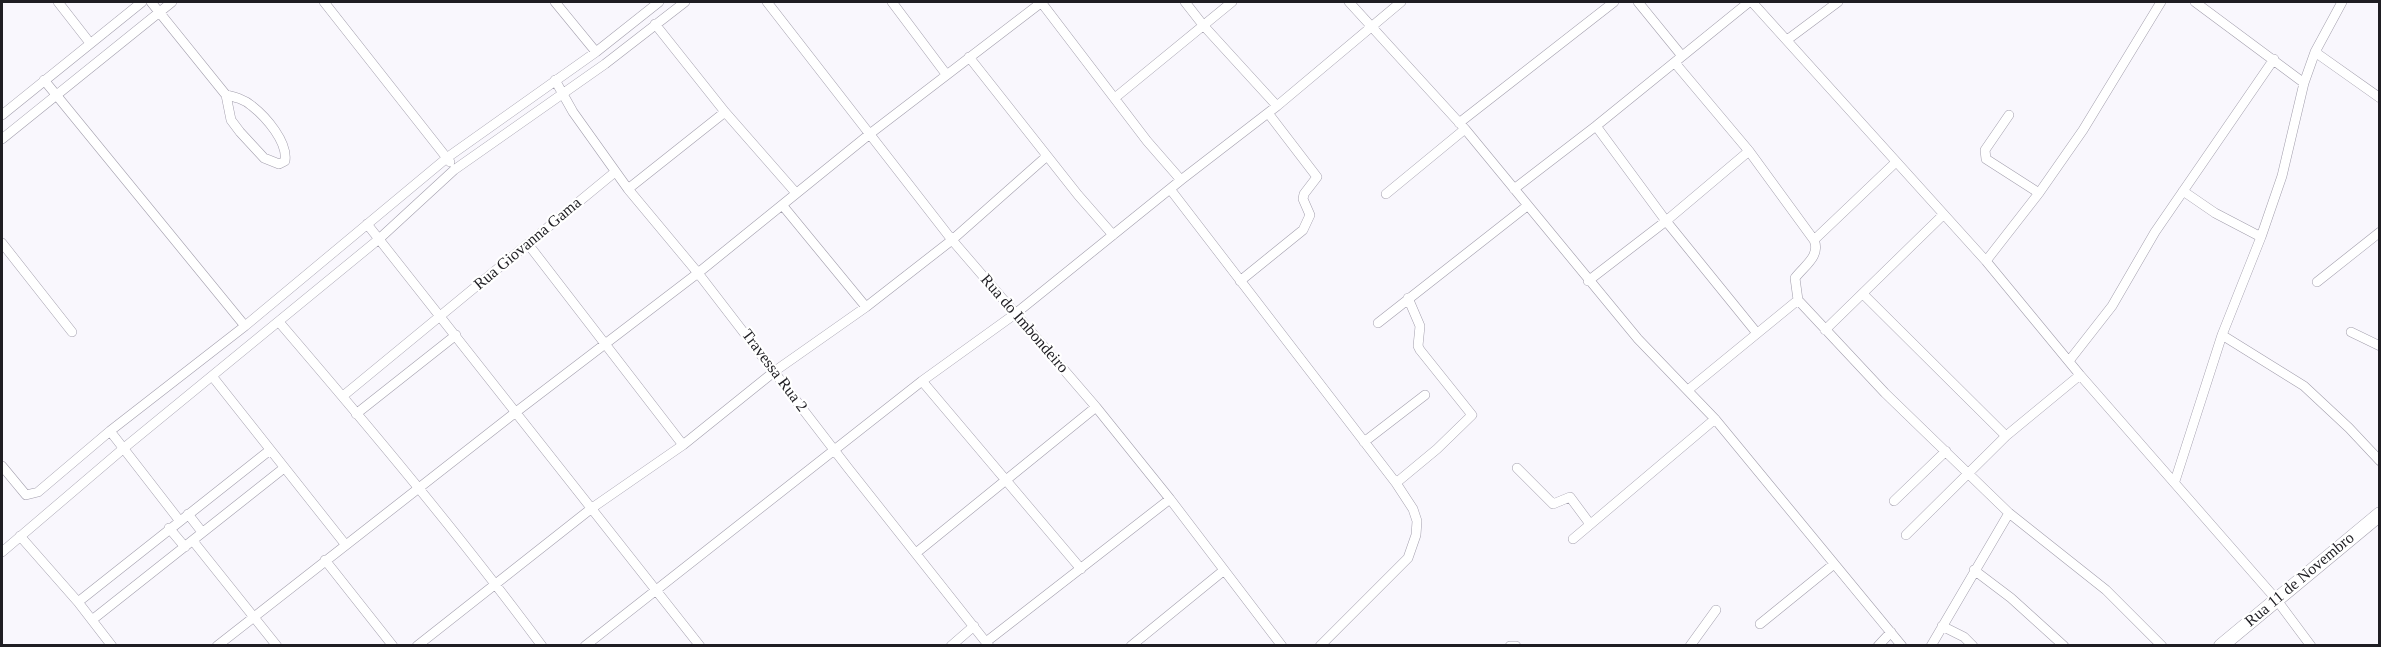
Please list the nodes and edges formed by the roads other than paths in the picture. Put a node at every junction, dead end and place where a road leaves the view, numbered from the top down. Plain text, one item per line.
1 (58, 2) edge
2 (142, 2) edge
3 (151, 2) edge
4 (172, 2) edge
5 (324, 2) edge
6 (555, 2) edge
7 (659, 2) edge
8 (685, 2) edge
9 (767, 2) edge
10 (892, 2) edge
11 (1041, 2) edge
12 (1185, 2) edge
13 (1232, 2) edge
14 (1349, 2) edge
15 (1401, 2) edge
16 (1614, 2) edge
17 (1638, 2) edge
18 (1751, 2) edge
19 (1838, 2) edge
20 (2162, 2) edge
21 (2195, 2) edge
22 (2342, 2) edge
23 (159, 11) junction
24 (655, 24) junction
25 (1203, 25) junction
26 (1371, 27) junction
27 (1787, 40) junction
28 (90, 43) junction
29 (596, 52) junction
30 (2315, 52) junction
31 (969, 57) junction
32 (2274, 59) junction
33 (1678, 60) junction
34 (946, 74) junction
35 (44, 80) junction
36 (555, 80) junction
37 (2304, 83) junction
38 (563, 94) junction
39 (226, 95) junction
40 (55, 96) junction
41 (1116, 97) junction
42 (2379, 98) edge
43 (1277, 106) junction
44 (724, 112) junction
45 (1268, 113) junction
46 (2, 115) edge
47 (2009, 115) dead end
48 (1462, 126) junction
49 (1596, 126) junction
50 (871, 133) junction
51 (2, 140) edge
52 (1749, 151) junction
53 (1047, 156) junction
54 (448, 157) junction
55 (1896, 162) junction
56 (454, 170) junction
57 (615, 172) junction
58 (1180, 180) junction
59 (628, 189) junction
60 (1170, 189) junction
61 (1514, 189) junction
62 (2183, 191) junction
63 (796, 193) junction
64 (2039, 193) junction
65 (1386, 194) dead end
66 (783, 206) junction
67 (1527, 206) junction
68 (1943, 215) junction
69 (1666, 221) junction
70 (367, 224) junction
71 (2379, 232) edge
72 (1113, 235) junction
73 (2261, 237) junction
74 (379, 239) junction
75 (952, 240) junction
76 (1814, 240) junction
77 (2, 243) edge
78 (528, 244) junction
79 (1986, 261) junction
80 (698, 273) junction
81 (1240, 281) junction
82 (1588, 281) junction
83 (2317, 282) dead end
84 (1863, 294) junction
85 (1408, 298) junction
86 (1798, 300) junction
87 (866, 307) junction
88 (1015, 314) junction
89 (442, 316) junction
90 (279, 322) junction
91 (1378, 323) dead end
92 (244, 326) junction
93 (1825, 330) junction
94 (72, 332) dead end
95 (1756, 332) junction
96 (2351, 332) dead end
97 (456, 335) junction
98 (2222, 335) junction
99 (606, 344) junction
100 (2379, 346) edge
101 (2069, 361) junction
102 (775, 371) junction
103 (2080, 375) junction
104 (212, 376) junction
105 (922, 381) junction
106 (1688, 390) junction
107 (1425, 395) dead end
108 (343, 396) junction
109 (1096, 407) junction
110 (516, 412) junction
111 (356, 414) junction
112 (1715, 419) junction
113 (110, 430) junction
114 (2006, 436) junction
115 (1364, 442) junction
116 (683, 445) junction
117 (124, 448) junction
118 (834, 449) junction
119 (270, 450) junction
120 (1946, 451) junction
121 (2379, 461) edge
122 (2, 466) edge
123 (284, 468) junction
124 (1517, 468) dead end
125 (1969, 474) junction
126 (1007, 481) junction
127 (2175, 481) junction
128 (1396, 483) junction
129 (418, 488) junction
130 (1170, 499) junction
131 (1894, 501) dead end
132 (592, 508) junction
133 (2009, 513) junction
134 (188, 514) junction
135 (2379, 514) edge
136 (179, 520) junction
137 (1590, 524) junction
138 (169, 528) junction
139 (202, 532) junction
140 (1906, 535) dead end
141 (20, 537) junction
142 (1573, 539) dead end
143 (189, 544) junction
144 (345, 544) junction
145 (2, 552) edge
146 (916, 553) junction
147 (326, 560) junction
148 (1834, 564) junction
149 (1081, 569) junction
150 (1223, 570) junction
151 (1974, 570) junction
152 (496, 584) junction
153 (656, 591) junction
154 (2276, 599) junction
155 (78, 602) junction
156 (1716, 610) dead end
157 (255, 616) junction
158 (92, 620) junction
159 (1760, 624) dead end
160 (974, 626) junction
161 (1942, 626) junction
162 (1891, 632) junction
163 (988, 644) edge
164 (112, 645) edge
165 (217, 645) edge
166 (277, 645) edge
167 (393, 645) edge
168 (417, 645) edge
169 (542, 645) edge
170 (585, 645) edge
171 (700, 645) edge
172 (951, 645) edge
173 (1131, 645) edge
174 (1282, 645) edge
175 (1320, 645) edge
176 (1510, 645) edge
177 (1516, 645) edge
178 (1690, 645) edge
179 (1878, 645) edge
180 (1902, 645) edge
181 (1931, 645) edge
182 (1972, 645) edge
183 (2064, 645) edge
184 (2162, 645) edge
185 (2221, 645) edge
186 (2311, 645) edge

1 - 28 street
2 - 28 street
3 - 23 street
4 - 23 street
5 - 54 street
6 - 29 street
7 - 29 street
8 - 24 street
9 - 50 street, Rua do Imbondeiro
10 - 34 street
11 - 31 street
11 - 41 street
12 - 25 street
13 - 25 street
14 - 26 street
15 - 26 street
16 - 48 street
17 - 33 street
18 - 27 street
18 - 33 street
19 - 27 street
20 - 64 street
21 - 32 street
22 - 30 street
23 - 39 street
23 - 40 street
24 - 38 street
24 - 44 street
25 - 41 street
25 - 43 street
26 - 43 street
26 - 48 street
27 - 55 street
28 - 35 street
29 - 36 street
30 - 37 street
30 - 42 street
31 - 34 street
31 - 53 street
32 - 37 street
32 - 62 street
33 - 49 street
33 - 52 street
34 - 50 street
35 - 40 street
35 - 46 street
36 - 38 street, Travessa Rua 2
36 - 54 street
37 - 73 street
38 - 56 street
38 - 57 street, Travessa Rua 2
39 - 39 street
40 - 51 street
40 - 92 street
41 - 58 street
43 - 45 street
44 - 59 street
44 - 63 street
45 - 58 street
45 - 81 street
47 - 64 street
48 - 61 street
48 - 65 street
49 - 61 street
49 - 69 street
50 - 63 street
50 - 75 street, Rua do Imbondeiro
52 - 69 street
52 - 76 street
53 - 72 street
53 - 75 street
54 - 56 street
54 - 70 street
55 - 68 street
55 - 76 street
56 - 74 street
57 - 59 street, Travessa Rua 2
57 - 78 street, Rua Giovanna Gama
58 - 60 street
59 - 80 street, Travessa Rua 2
60 - 72 street
60 - 81 street
61 - 67 street
62 - 73 street
62 - 101 street
63 - 66 street
64 - 79 street
66 - 80 street
66 - 87 street
67 - 82 street
67 - 85 street
68 - 79 street
68 - 84 street
69 - 82 street
69 - 95 street
70 - 74 street
70 - 92 street
71 - 83 street
72 - 88 street
73 - 98 street
74 - 89 street
74 - 90 street
75 - 87 street
75 - 88 street, Rua do Imbondeiro
76 - 86 street
77 - 94 street
78 - 89 street, Rua Giovanna Gama
78 - 99 street
79 - 101 street
80 - 99 street
80 - 102 street, Travessa Rua 2
81 - 115 street
82 - 106 street
84 - 93 street
84 - 114 street
85 - 91 street
85 - 128 street
86 - 93 street
86 - 95 street
87 - 102 street
88 - 105 street
88 - 109 street, Rua do Imbondeiro
89 - 97 street
89 - 108 street, Rua Giovanna Gama
90 - 104 street
90 - 108 street
92 - 113 street
93 - 120 street
95 - 106 street
96 - 100 street
97 - 110 street
97 - 111 street
98 - 121 street
98 - 127 street
99 - 110 street
99 - 116 street
101 - 103 street
102 - 116 street
102 - 118 street, Travessa Rua 2
103 - 114 street
103 - 127 street
104 - 117 street
104 - 119 street
105 - 118 street
105 - 126 street
106 - 112 street
107 - 115 street
108 - 111 street
109 - 126 street
109 - 130 street, Rua do Imbondeiro
110 - 129 street
110 - 132 street
111 - 129 street
112 - 137 street
112 - 148 street
113 - 117 street
113 - 122 street
114 - 125 street
115 - 128 street
116 - 132 street
117 - 136 street
117 - 141 street
118 - 146 street, Travessa Rua 2
118 - 153 street
119 - 123 street
119 - 134 street
120 - 125 street
120 - 131 street
123 - 139 street
123 - 144 street
124 - 137 street
125 - 133 street
125 - 140 street
126 - 146 street
126 - 149 street
127 - 154 street
128 - 175 street
129 - 144 street
129 - 152 street
130 - 149 street
130 - 150 street, Rua do Imbondeiro
132 - 152 street
132 - 153 street
133 - 151 street
133 - 184 street
134 - 136 street
134 - 139 street
135 - 154 main road, Rua 11 de Novembro
136 - 138 street
137 - 142 street
138 - 143 street
138 - 155 street
139 - 143 street
141 - 145 street
141 - 155 street
143 - 157 street
143 - 158 street
144 - 147 street
146 - 160 street, Travessa Rua 2
147 - 157 street
147 - 167 street
148 - 159 street
148 - 162 street
149 - 163 street
150 - 173 street
150 - 174 street, Rua do Imbondeiro
151 - 161 street
151 - 183 street
152 - 168 street
152 - 169 street
153 - 170 street
153 - 171 street
154 - 185 main road, Rua 11 de Novembro
154 - 186 street
155 - 158 street
156 - 178 street
157 - 165 street
157 - 166 street
158 - 164 street
160 - 163 street, Travessa Rua 2
160 - 172 street
161 - 181 street
161 - 182 street
162 - 179 street
162 - 180 street
176 - 177 street

